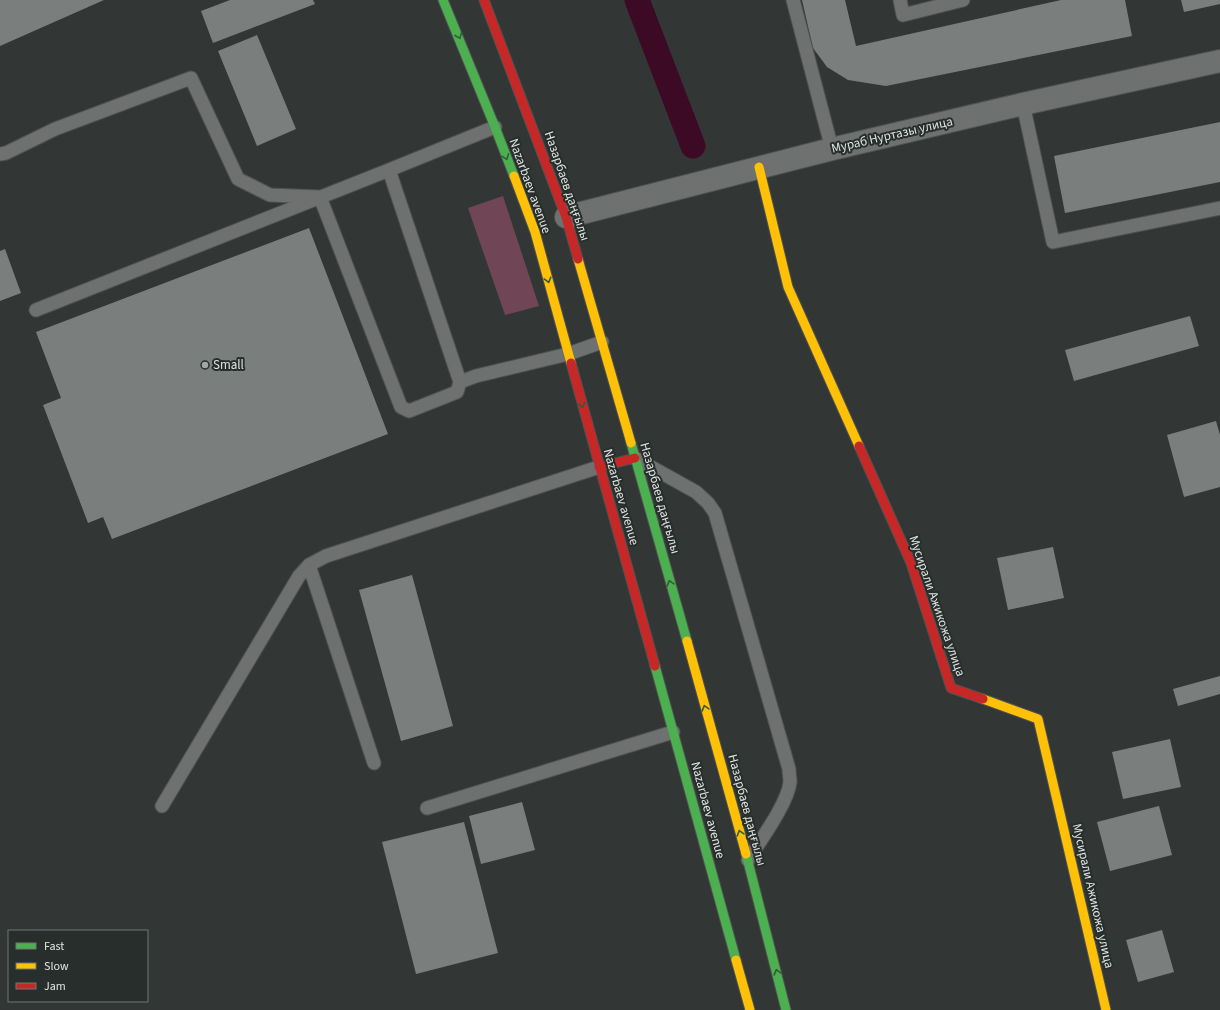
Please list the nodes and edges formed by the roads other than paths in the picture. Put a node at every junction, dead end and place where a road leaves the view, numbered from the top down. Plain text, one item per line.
1 (443, 0) edge
2 (484, 0) edge
3 (793, 0) edge
4 (900, 0) edge
5 (963, 0) edge
6 (1220, 62) edge
7 (1023, 104) junction
8 (494, 127) junction
9 (832, 149) junction
10 (0, 154) edge
11 (759, 167) junction
12 (389, 170) junction
13 (320, 197) junction
14 (1220, 208) edge
15 (566, 217) junction
16 (36, 310) dead end
17 (602, 342) junction
18 (568, 354) junction
19 (460, 382) junction
20 (635, 458) junction
21 (599, 467) junction
22 (309, 566) junction
23 (673, 732) junction
24 (374, 763) dead end
25 (162, 806) dead end
26 (426, 808) dead end
27 (748, 860) junction
28 (750, 1010) edge
29 (786, 1010) edge
30 (1106, 1010) edge

1 -> 8 main road, Nazarbaev avenue
2 - 15 main road, Назарбаев даңғылы
3 - 9 lane
4 - 5 lane
6 - 7 street, Мураб Нуртазы улица
7 - 9 street, Мураб Нуртазы улица
7 - 14 lane
8 - 12 lane
8 -> 18 main road, Nazarbaev avenue
9 - 11 street, Мураб Нуртазы улица
10 - 13 lane
11 - 15 street, Мураб Нуртазы улица
11 - 30 main road, Мусирали Ажикожа улица
12 - 13 lane
12 - 19 lane
13 - 16 lane
13 - 19 lane
15 - 17 main road, Назарбаев даңғылы
17 - 18 lane
17 - 20 main road, Назарбаев даңғылы
18 - 19 lane
18 -> 21 main road, Nazarbaev avenue
20 - 21 main road
27 -> 20 main road, Назарбаев даңғылы
20 - 27 lane
21 - 22 lane
21 - 23 main road, Nazarbaev avenue
22 - 24 lane
22 - 25 lane
23 - 26 lane
23 - 28 main road, Nazarbaev avenue
29 -> 27 main road, Назарбаев даңғылы

